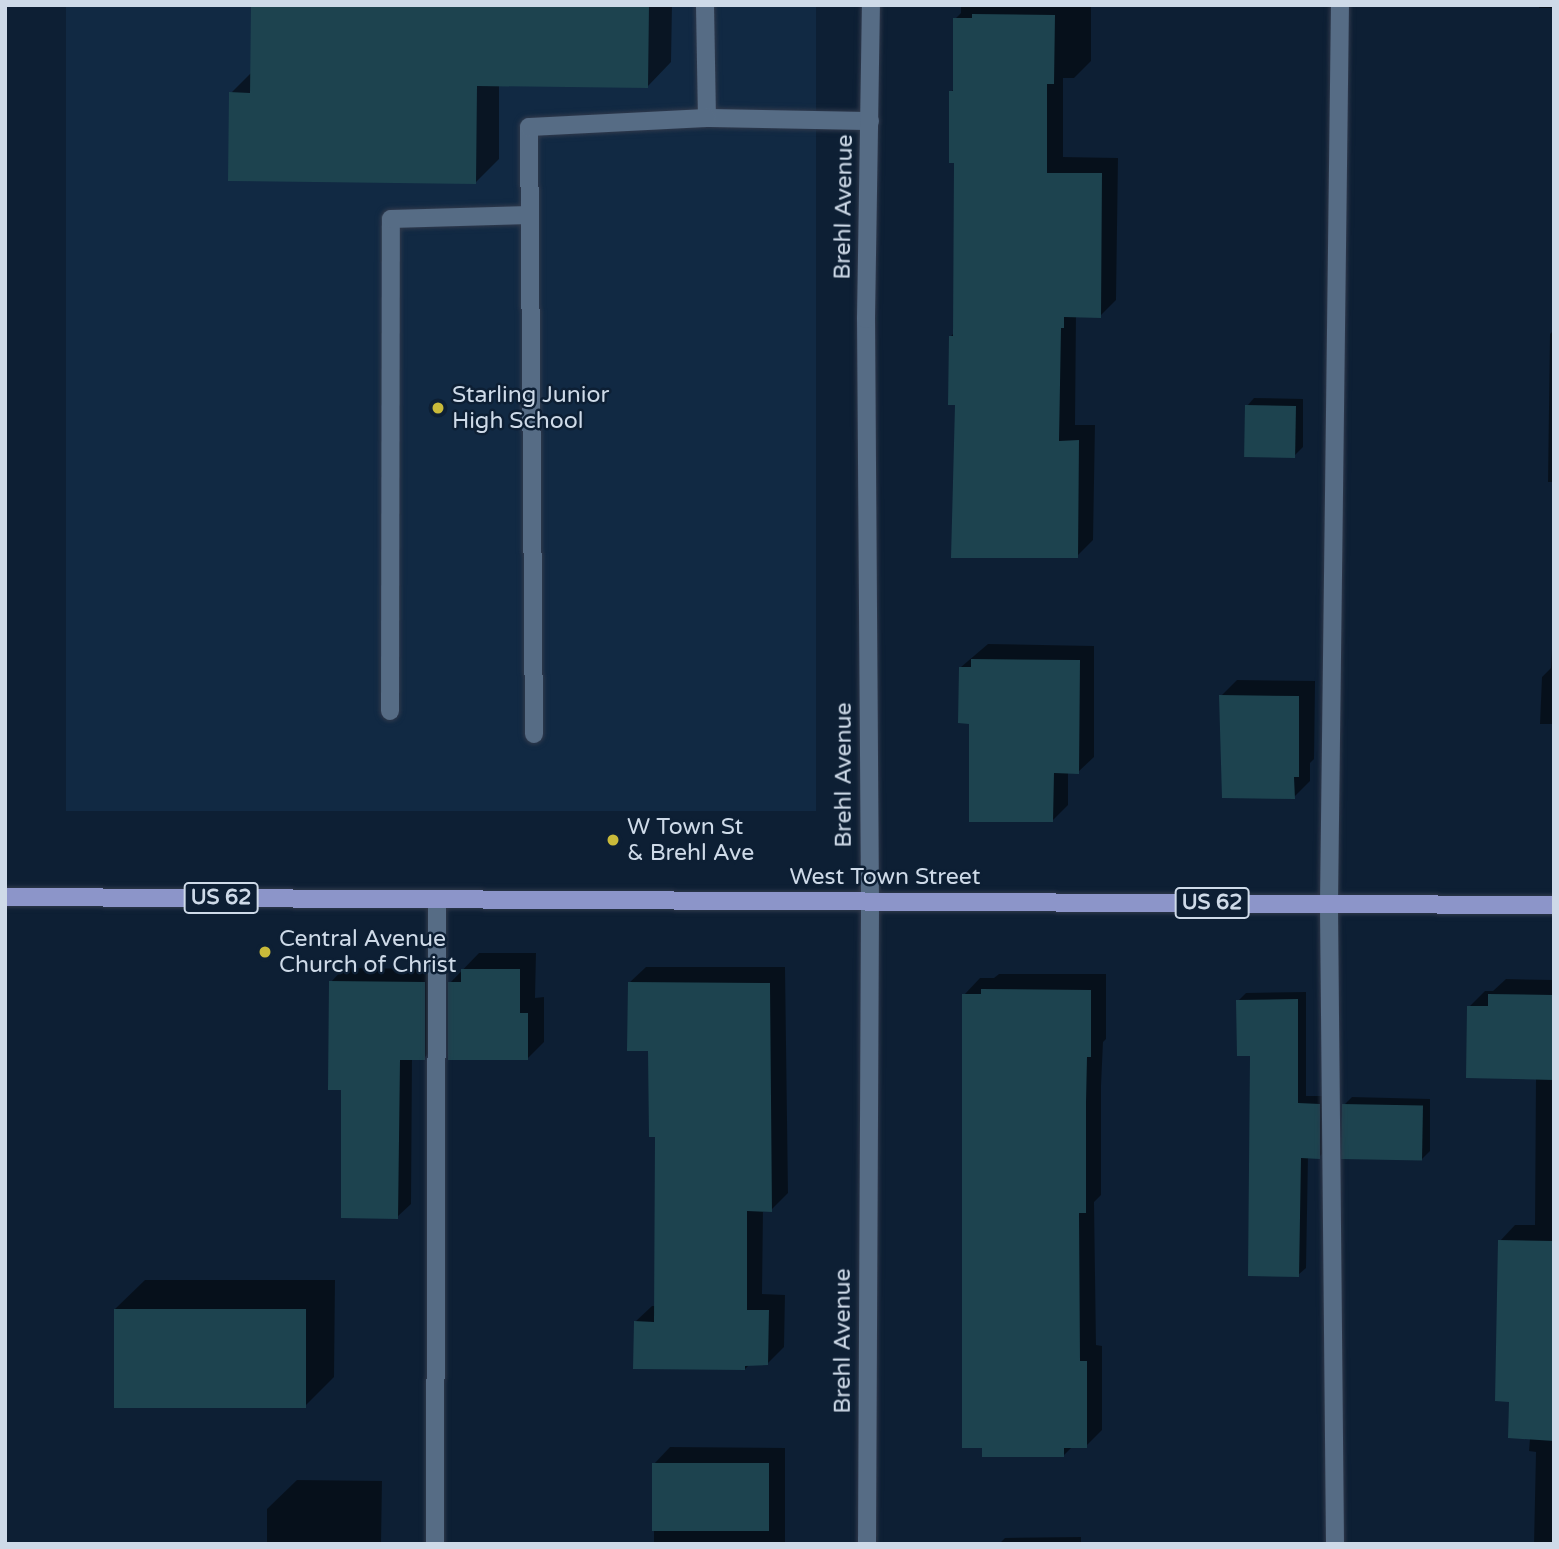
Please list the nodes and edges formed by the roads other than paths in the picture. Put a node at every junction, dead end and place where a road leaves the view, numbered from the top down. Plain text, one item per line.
1 (705, 5) edge
2 (871, 5) edge
3 (1340, 5) edge
4 (707, 118) junction
5 (870, 121) junction
6 (529, 215) junction
7 (390, 710) dead end
8 (534, 734) dead end
9 (5, 897) edge
10 (437, 899) junction
11 (870, 902) junction
12 (1329, 903) junction
13 (1554, 905) edge
14 (435, 1544) edge
15 (867, 1544) edge
16 (1335, 1544) edge

1 - 4 street
2 - 5 street, Brehl Avenue
3 - 12 street
4 - 5 street
4 - 6 street
5 - 11 street, Brehl Avenue
6 - 7 street
6 - 8 street
9 - 10 main road, West Town Street / US 62
10 - 11 main road, West Town Street / US 62
10 - 14 street
11 - 12 main road, West Town Street / US 62
11 - 15 street, Brehl Avenue
12 - 13 main road, West Town Street / US 62
12 - 16 street

